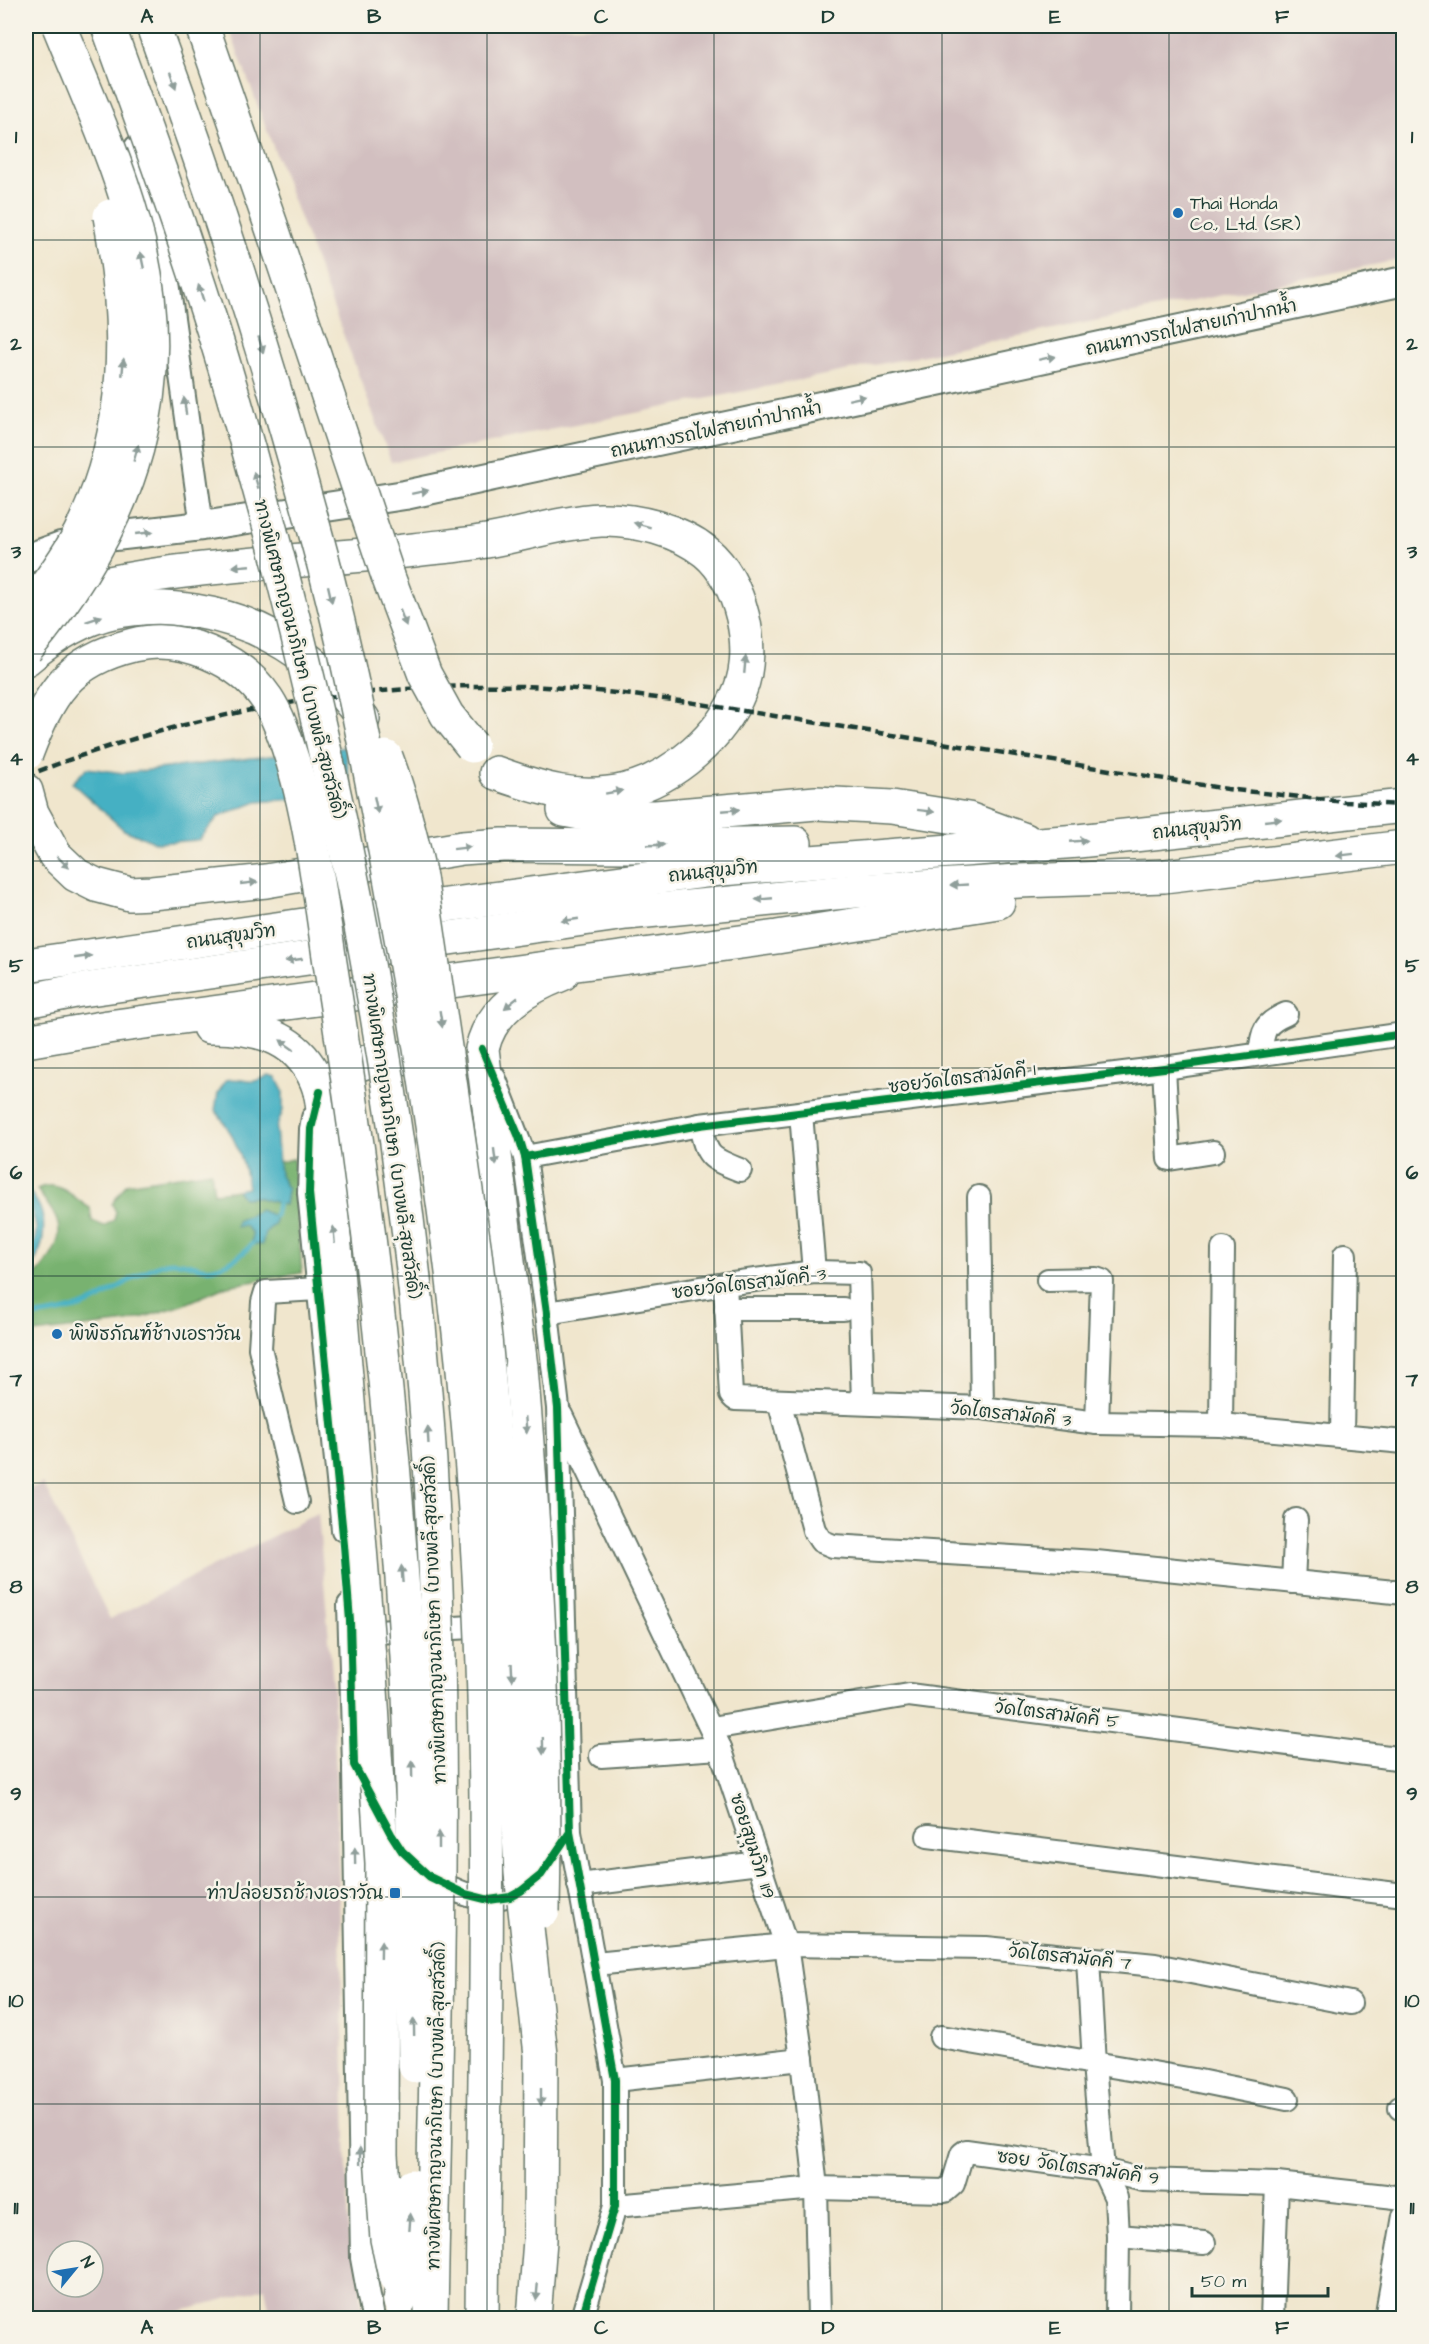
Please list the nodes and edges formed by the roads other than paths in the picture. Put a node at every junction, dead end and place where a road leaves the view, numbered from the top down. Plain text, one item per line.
1 (108, 26) edge
2 (153, 26) edge
3 (202, 26) edge
4 (213, 26) edge
5 (71, 29) edge
6 (1404, 281) edge
7 (372, 500) junction
8 (202, 526) junction
9 (26, 559) edge
10 (26, 610) edge
11 (26, 649) edge
12 (26, 659) edge
13 (26, 754) edge
14 (496, 773) junction
15 (29, 802) edge
16 (1404, 806) edge
17 (1035, 844) junction
18 (986, 847) junction
19 (1404, 847) edge
20 (1164, 876) junction
21 (903, 915) junction
22 (600, 960) junction
23 (26, 965) edge
24 (26, 1001) edge
25 (1286, 1014) dead end
26 (26, 1026) edge
27 (108, 1027) junction
28 (1404, 1034) edge
29 (26, 1041) edge
30 (482, 1049) junction
31 (1260, 1054) junction
32 (1164, 1068) junction
33 (320, 1092) junction
34 (801, 1113) junction
35 (700, 1125) junction
36 (1214, 1152) dead end
37 (525, 1157) junction
38 (740, 1170) dead end
39 (979, 1197) dead end
40 (1223, 1249) dead end
41 (1345, 1256) dead end
42 (814, 1272) junction
43 (1048, 1280) dead end
44 (725, 1284) junction
45 (318, 1289) junction
46 (726, 1309) junction
47 (843, 1309) dead end
48 (547, 1313) junction
49 (779, 1401) junction
50 (863, 1403) junction
51 (558, 1408) junction
52 (982, 1408) junction
53 (1097, 1423) junction
54 (1221, 1425) junction
55 (1342, 1436) junction
56 (1404, 1442) edge
57 (297, 1502) dead end
58 (1296, 1520) dead end
59 (1293, 1582) junction
60 (1404, 1593) edge
61 (350, 1621) junction
62 (564, 1623) junction
63 (500, 1625) junction
64 (716, 1738) junction
65 (601, 1756) dead end
66 (1404, 1759) edge
67 (354, 1765) junction
68 (570, 1832) junction
69 (928, 1836) dead end
70 (759, 1863) junction
71 (579, 1885) junction
72 (1404, 1895) edge
73 (786, 1945) junction
74 (1088, 1959) junction
75 (595, 1964) junction
76 (1350, 2003) dead end
77 (941, 2037) dead end
78 (541, 2055) junction
79 (802, 2059) junction
80 (1094, 2064) junction
81 (615, 2080) junction
82 (1287, 2099) dead end
83 (1103, 2170) junction
84 (1277, 2184) junction
85 (816, 2188) junction
86 (1404, 2198) edge
87 (615, 2206) junction
88 (1404, 2216) edge
89 (1118, 2236) junction
90 (1204, 2243) dead end
91 (391, 2313) edge
92 (431, 2319) edge
93 (482, 2319) edge
94 (534, 2319) edge
95 (582, 2319) edge
96 (819, 2319) edge
97 (1117, 2319) edge
98 (1272, 2319) edge
99 (1386, 2319) edge

92 -> 1 highway, ทางพิเศษกาญจนาภิเษก (บางพลี-สุขสวัสดิ์), bridge
2 -> 93 highway, bridge
3 -> 14 highway, bridge
4 - 7 street
8 -> 5 street
10 -> 5 highway, bridge
11 -> 5 highway, bridge
7 -> 6 main road, ถนนทางรถไฟสายเก่าปากน้ำ
7 - 8 main road, ถนนทางรถไฟสายเก่าปากน้ำ
9 -> 8 main road, ถนนทางรถไฟสายเก่าปากน้ำ
14 -> 10 highway
12 -> 78 highway, bridge
91 -> 13 highway, bridge
14 -> 17 highway
15 -> 18 highway
17 -> 16 highway, ถนนสุขุมวิท
17 - 18 highway, ถนนสุขุมวิท
23 -> 18 highway, ถนนสุขุมวิท
19 -> 20 highway, ถนนสุขุมวิท
20 - 21 highway
20 -> 24 highway, ถนนสุขุมวิท
21 - 22 highway
21 - 26 highway
22 - 27 highway
22 -> 30 highway
25 - 31 street
27 - 29 highway
33 -> 27 highway
28 - 31 street, ซอยวัดไตรสามัคคี 1
30 - 37 street
30 -> 78 highway, bridge
31 - 32 street, ซอยวัดไตรสามัคคี 1
32 - 34 street, ซอยวัดไตรสามัคคี 1
32 - 36 street
33 - 45 street
33 - 63 highway
91 -> 33 highway, bridge
34 - 35 street, ซอยวัดไตรสามัคคี 1
34 - 42 street
35 - 37 street, ซอยวัดไตรสามัคคี 1
35 - 38 street
37 - 48 street
39 - 52 street
40 - 54 street
41 - 55 street
42 - 44 street, ซอยวัดไตรสามัคคี 3
42 - 50 street, ซอยวัดไตรสามัคคี 3
43 - 53 street
44 - 46 street, วัดไตรสามัคคี 3
44 - 48 street, ซอยวัดไตรสามัคคี 3
45 - 57 street
45 - 61 street
46 - 47 street
46 - 49 street, วัดไตรสามัคคี 3
48 - 51 street
49 - 50 street, วัดไตรสามัคคี 3
49 - 59 street
50 - 52 street, วัดไตรสามัคคี 3
51 - 62 street
51 - 64 street, ซอยสุขุมวิท 119
52 - 53 street, วัดไตรสามัคคี 3
53 - 54 street, วัดไตรสามัคคี 3
54 - 55 street, วัดไตรสามัคคี 3
55 - 56 street, วัดไตรสามัคคี 3
58 - 59 street
59 - 60 street
61 - 63 street
61 - 67 street
62 - 63 street
62 - 68 street
64 - 65 street, วัดไตรสามัคคี 5
64 - 66 street, วัดไตรสามัคคี 5
64 - 70 street, ซอยสุขุมวิท 119
67 - 68 street
91 -> 67 street
68 - 71 street
69 - 72 street
70 - 71 street
70 - 73 street, ซอยสุขุมวิท 119
71 - 75 street
73 - 74 street, วัดไตรสามัคคี 7
73 - 75 street, วัดไตรสามัคคี 7
73 - 79 street, ซอยสุขุมวิท 119
74 - 76 street, วัดไตรสามัคคี 7
74 - 80 street
75 - 81 street
77 - 80 street
78 -> 94 highway, bridge
79 - 81 street
79 - 85 street, ซอยสุขุมวิท 119
80 - 82 street
80 - 83 street
81 - 87 street
83 - 84 street, ซอย วัดไตรสามัคคี 9
83 - 85 street, ซอย วัดไตรสามัคคี 9
83 - 89 street
84 - 86 street, ซอย วัดไตรสามัคคี 9
84 - 98 street
85 - 87 street
85 - 96 street, ซอยสุขุมวิท 119
87 - 95 street
88 - 99 street
89 - 90 street
89 - 97 street

